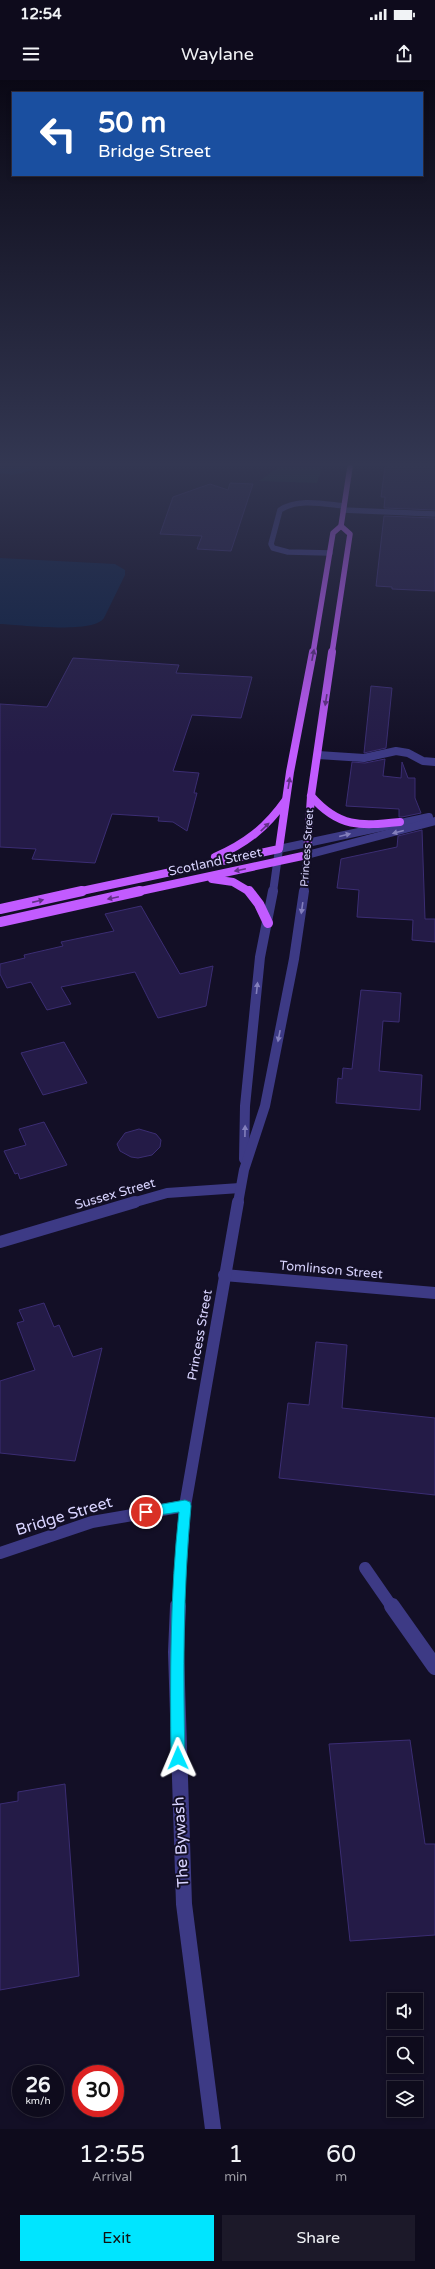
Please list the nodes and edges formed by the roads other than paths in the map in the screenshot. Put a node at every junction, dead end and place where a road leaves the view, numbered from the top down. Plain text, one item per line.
1 (328, 563) edge
2 (346, 563) edge
3 (318, 755) junction
4 (435, 762) edge
5 (311, 796) junction
6 (286, 798) junction
7 (435, 816) edge
8 (435, 821) edge
9 (400, 822) junction
10 (307, 843) junction
11 (279, 849) junction
12 (307, 855) junction
13 (278, 862) junction
14 (181, 869) junction
15 (191, 880) junction
16 (0, 910) edge
17 (0, 922) edge
18 (268, 923) junction
19 (244, 1170) junction
20 (240, 1188) junction
21 (0, 1242) edge
22 (224, 1275) junction
23 (435, 1293) edge
24 (185, 1506) junction
25 (0, 1553) edge
26 (365, 1568) dead end
27 (435, 1667) edge
28 (213, 2129) edge

6 -> 1 main road, Princess Street
2 -> 3 main road, Princess Street
3 - 4 street
3 - 5 main road, Princess Street
5 - 9 main road
5 - 10 main road, Princess Street
6 - 11 main road, Princess Street
14 -> 6 main road
7 - 9 street, Scotland Street
8 -> 12 street, Scotland Street
10 -> 9 street, Scotland Street
10 - 11 street, Scotland Street
10 - 12 main road, Princess Street
11 - 13 street, Princess Street
11 - 14 main road, Scotland Street
12 - 13 main road, Scotland Street
12 -> 19 street, Princess Street
13 -> 15 main road, Scotland Street
13 - 18 street, Princess Street
16 -> 14 main road, Scotland Street
15 -> 17 main road, Scotland Street
15 - 18 main road
19 -> 18 street, Princess Street
19 - 20 street, Princess Street
20 - 21 street, Sussex Street
20 - 22 street, Princess Street
22 - 23 street, Tomlinson Street
22 - 24 street, Princess Street
24 - 25 street, Bridge Street
24 - 28 street, The Bywash
26 - 27 street

